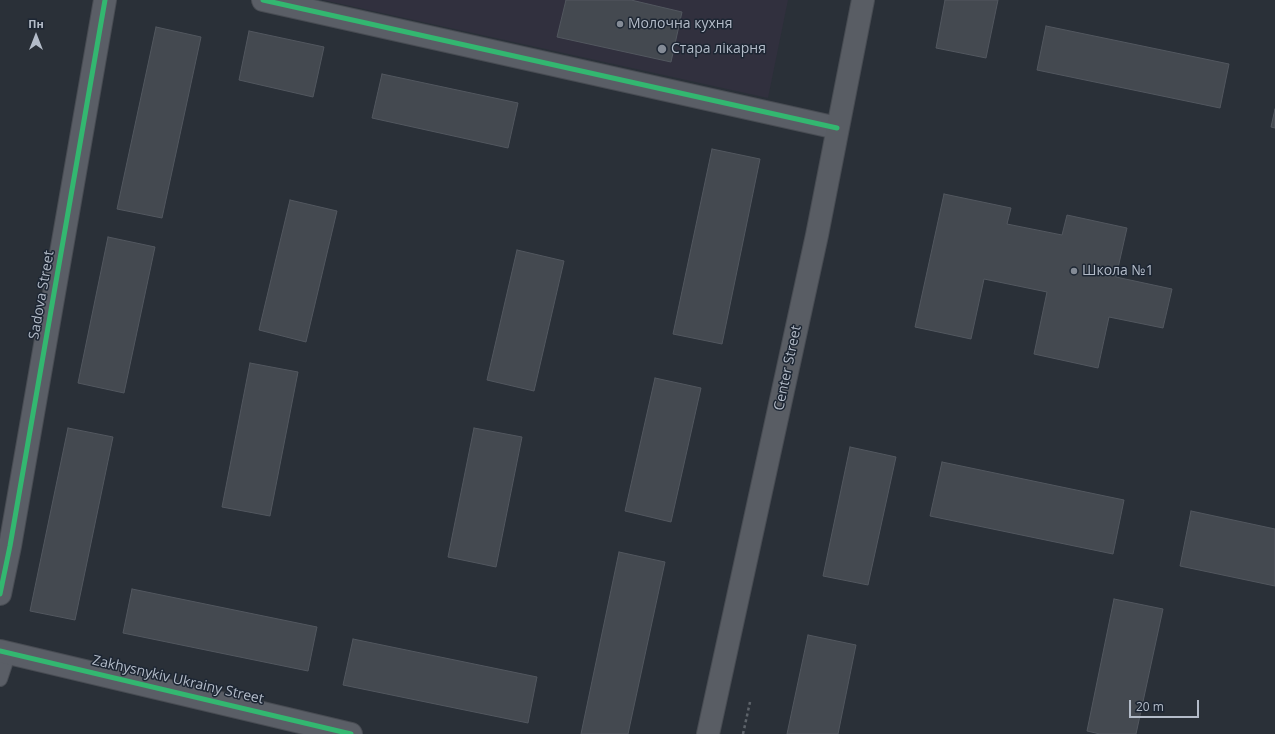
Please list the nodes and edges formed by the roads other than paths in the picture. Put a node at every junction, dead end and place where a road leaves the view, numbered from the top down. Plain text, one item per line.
1 (105, 0) edge
2 (263, 0) edge
3 (863, 0) edge
4 (838, 128) junction
5 (5, 545) edge
6 (0, 594) edge
7 (4, 652) edge
8 (0, 679) edge
9 (351, 734) edge
10 (708, 734) edge

1 - 5 street, Sadova Street
2 - 4 street
3 - 4 main road, Center Street
4 - 10 main road, Center Street
5 - 6 street, Sadova Street
7 - 8 lane
7 - 9 street, Zakhysnykiv Ukrainy Street

